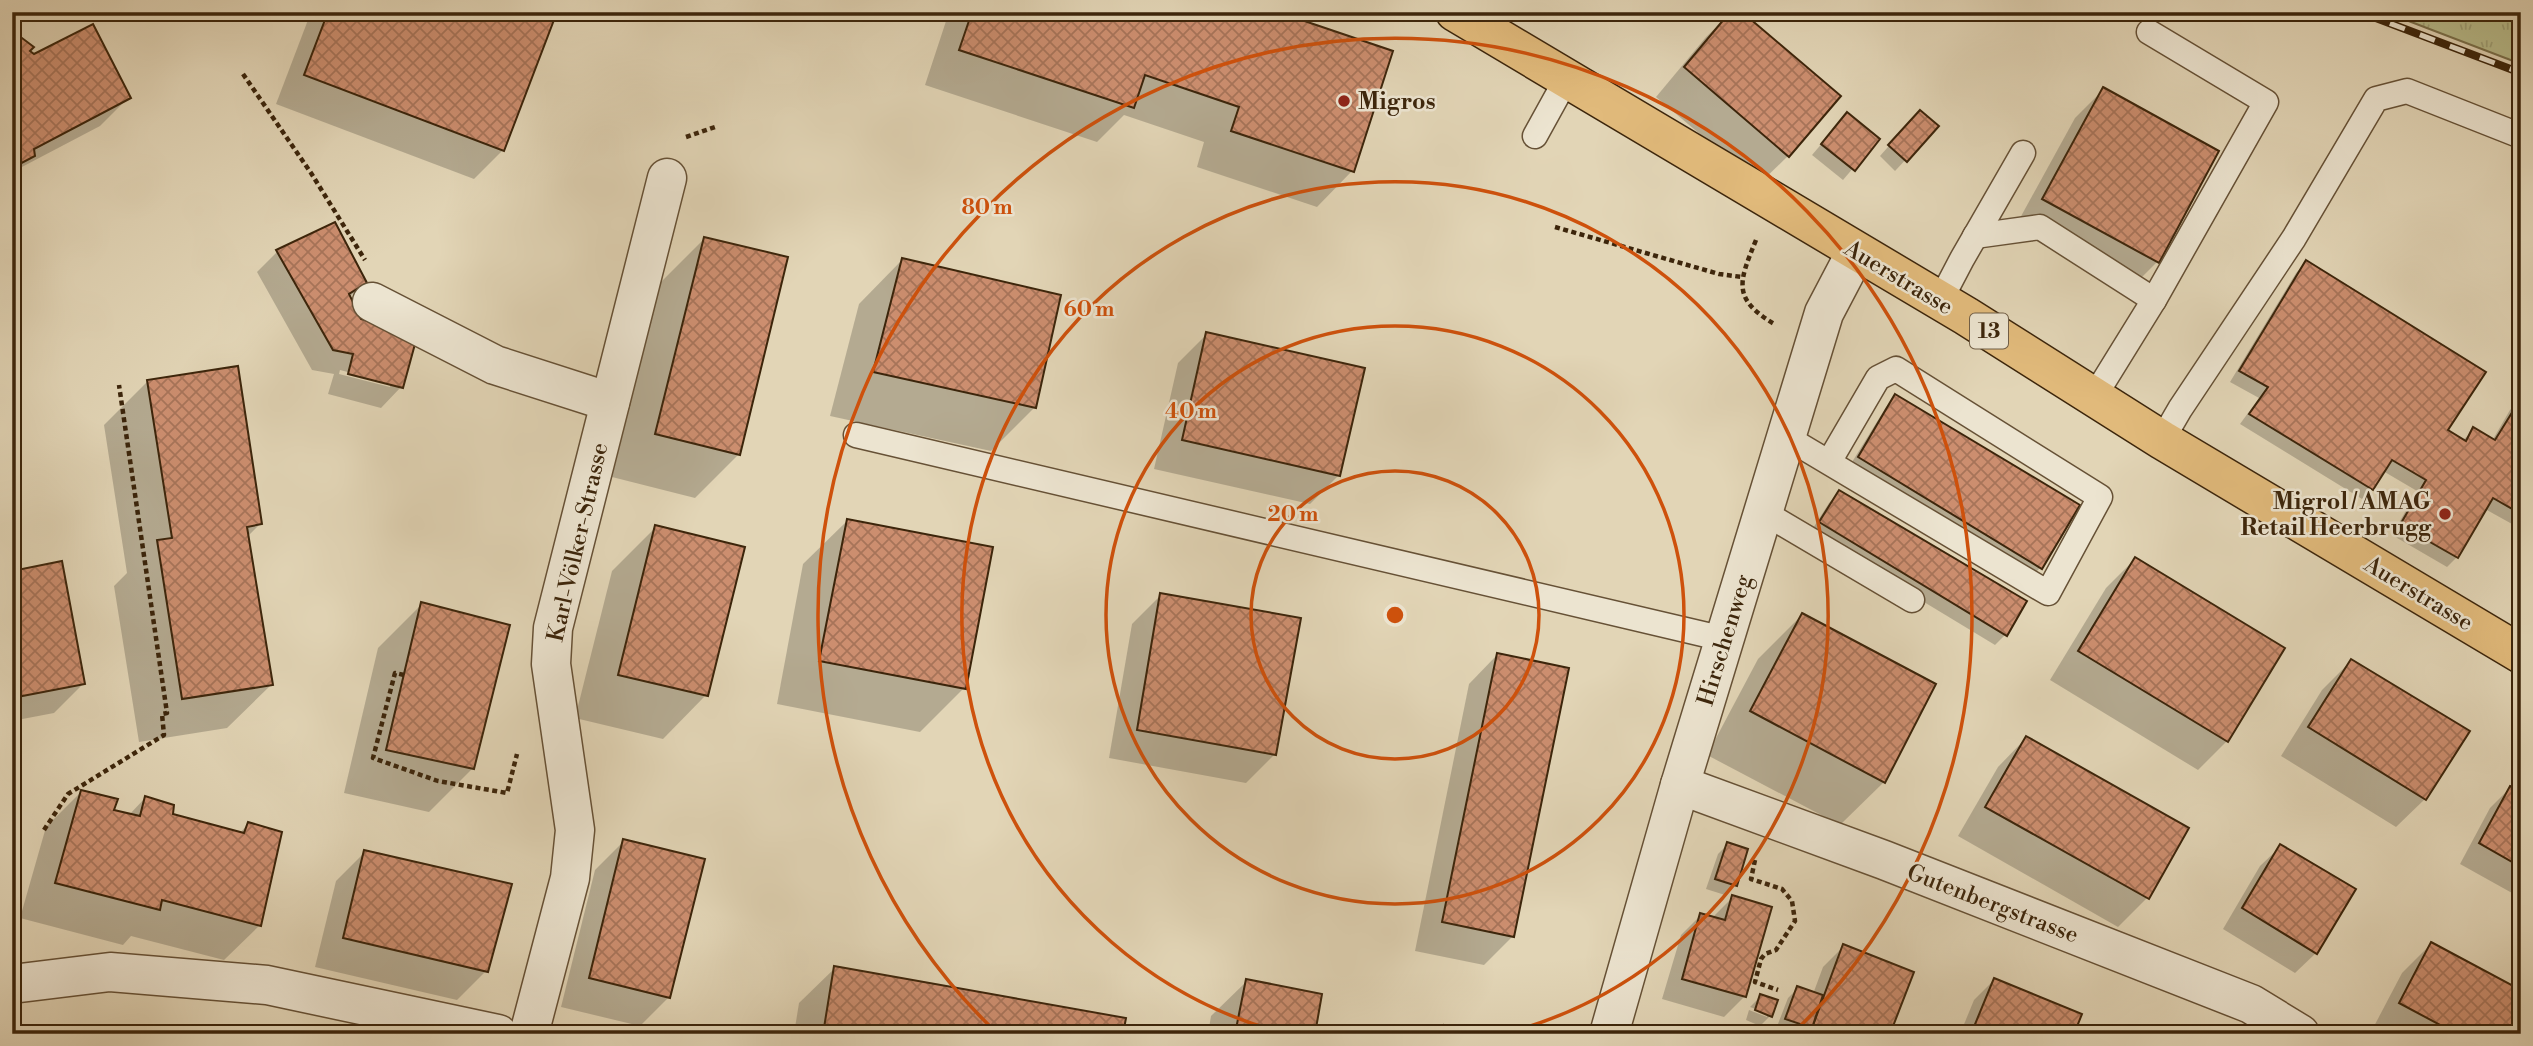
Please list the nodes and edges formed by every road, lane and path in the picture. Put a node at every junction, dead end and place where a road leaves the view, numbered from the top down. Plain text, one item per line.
1 (1455, 12) edge
2 (2149, 33) dead end
3 (243, 74) dead end
4 (1567, 78) junction
5 (1535, 136) dead end
6 (2521, 136) edge
7 (2023, 153) dead end
8 (667, 178) dead end
9 (1555, 227) dead end
10 (1758, 234) dead end
11 (1975, 236) junction
12 (1856, 252) junction
13 (1742, 277) junction
14 (2154, 300) junction
15 (1940, 301) junction
16 (372, 302) joint
17 (1777, 326) dead end
18 (119, 385) dead end
19 (2094, 397) junction
20 (610, 402) junction
21 (856, 435) dead end
22 (1786, 437) junction
23 (2162, 440) junction
24 (1829, 462) junction
25 (1763, 512) junction
26 (1912, 600) dead end
27 (1724, 639) junction
28 (2521, 654) edge
29 (404, 675) dead end
30 (562, 734) junction
31 (1680, 785) junction
32 (1780, 822) junction
33 (44, 830) dead end
34 (12, 984) edge
35 (1779, 990) dead end
36 (498, 1034) edge
37 (529, 1034) edge
38 (1609, 1034) edge
39 (2300, 1034) edge

1 - 4 main road, Auerstrasse / 13
2 - 14 lane
3 - 16 path
4 - 5 lane
4 - 12 main road, Auerstrasse / 13
6 - 23 lane
7 - 11 lane
8 - 20 street, Karl-Völker-Strasse
9 - 13 path
10 - 13 path
11 - 14 lane
11 - 15 lane
12 - 15 main road, Auerstrasse / 13
12 - 22 street, Hirschenweg
13 - 17 path
14 - 19 lane
15 - 19 main road, Auerstrasse / 13
16 - 20 street
18 - 33 path
19 - 23 main road, Auerstrasse / 13
20 - 30 street, Karl-Völker-Strasse
21 - 27 lane
22 - 24 lane
22 - 25 street, Hirschenweg
23 - 28 main road, Auerstrasse / 13
24 - 24 lane
25 - 26 lane
25 - 27 street, Hirschenweg
27 - 31 street, Hirschenweg
29 - 30 path
30 - 37 street, Karl-Völker-Strasse
31 - 32 street, Gutenbergstrasse
31 - 38 street, Hirschenweg
32 - 35 path
32 - 39 street, Gutenbergstrasse
34 - 36 street

